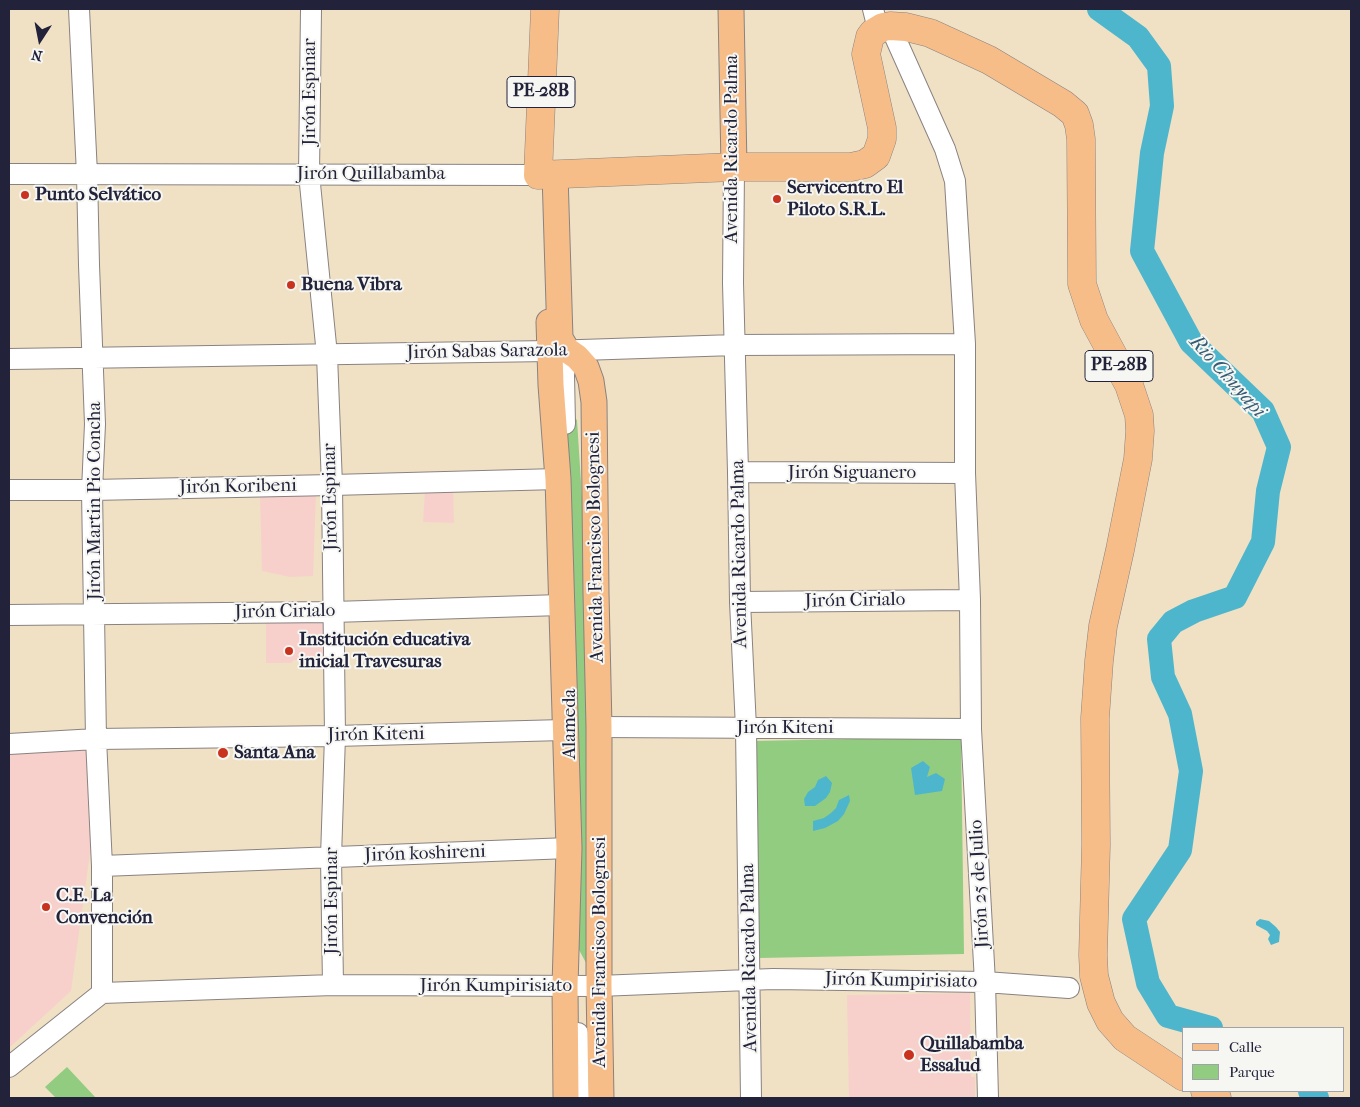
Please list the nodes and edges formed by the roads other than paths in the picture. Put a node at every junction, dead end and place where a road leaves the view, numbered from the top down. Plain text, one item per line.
1 (79, 9) edge
2 (311, 9) edge
3 (545, 9) edge
4 (560, 9) edge
5 (731, 9) edge
6 (880, 21) edge
7 (734, 167) junction
8 (9, 174) edge
9 (87, 174) junction
10 (309, 174) junction
11 (546, 175) junction
12 (965, 344) junction
13 (735, 345) junction
14 (558, 350) junction
15 (327, 355) junction
16 (93, 358) junction
17 (9, 359) edge
18 (738, 472) junction
19 (965, 473) junction
20 (558, 479) junction
21 (332, 485) junction
22 (9, 490) edge
23 (92, 490) junction
24 (970, 600) junction
25 (740, 602) junction
26 (561, 605) junction
27 (333, 612) junction
28 (95, 614) junction
29 (9, 615) edge
30 (599, 727) junction
31 (746, 728) junction
32 (971, 729) junction
33 (564, 730) junction
34 (335, 736) junction
35 (96, 739) junction
36 (9, 744) edge
37 (569, 848) junction
38 (331, 857) junction
39 (102, 866) junction
40 (750, 979) junction
41 (985, 982) junction
42 (333, 985) junction
43 (580, 986) junction
44 (1068, 988) dead end
45 (102, 993) junction
46 (9, 1067) edge
47 (1182, 1076) edge
48 (566, 1098) edge
49 (579, 1098) edge
50 (601, 1098) edge
51 (752, 1098) edge
52 (988, 1098) edge

1 - 9 street, Jirón Martin Pio Concha
2 - 10 street, Jirón Espinar
3 - 11 highway, Avenida Francisco Bolognesi / PE-28B
4 - 11 highway, Avenida Francisco Bolognesi / PE-28B
5 - 7 main road, Avenida Ricardo Palma
6 - 7 highway, Jirón Quillabamba
6 - 12 street, Jirón 25 de Julio
6 - 47 highway, PE-28B
7 - 11 highway, Jirón Quillabamba
7 - 13 street, Avenida Ricardo Palma
8 - 9 street, Jirón Quillabamba
9 - 10 street, Jirón Quillabamba
9 - 16 street, Jirón Martin Pio Concha
10 - 11 street, Jirón Quillabamba
10 - 15 street, Jirón Espinar
11 - 14 main road, Avenida Francisco Bolognesi
12 - 13 street, Jirón Sabas Sarazola
12 - 19 street, Jirón 25 de Julio
13 - 14 street, Jirón Sabas Sarazola
13 - 18 street, Avenida Ricardo Palma
14 - 15 street, Jirón Sabas Sarazola
14 - 20 main road, Avenida Francisco Bolognesi
14 - 30 main road, Avenida Francisco Bolognesi
14 - 37 street, Alameda
15 - 16 street, Jirón Sabas Sarazola
15 - 21 street, Jirón Espinar
16 - 17 street, Jirón Sabas Sarazola
16 - 23 street, Jirón Martin Pio Concha
18 - 19 street, Jirón Siguanero
18 - 25 street, Avenida Ricardo Palma
19 - 24 street, Jirón 25 de Julio
20 - 21 street, Jirón Koribeni
20 - 26 main road, Avenida Francisco Bolognesi
21 - 23 street, Jirón Koribeni
21 - 27 street, Jirón Espinar
22 - 23 street, Jirón Koribeni
23 - 28 street, Jirón Martin Pio Concha
24 - 25 street, Jirón Cirialo
24 - 32 street, Jirón 25 de Julio
25 - 31 street, Avenida Ricardo Palma
26 - 27 street, Jirón Cirialo
26 - 33 main road, Avenida Francisco Bolognesi
27 - 28 street, Jirón Cirialo
27 - 34 street, Jirón Espinar
28 - 29 street, Jirón Cirialo
28 - 35 street, Jirón Martin Pio Concha
30 - 31 street, Jirón Kiteni
30 - 43 main road, Avenida Francisco Bolognesi
31 - 32 street, Jirón Kiteni
31 - 40 street, Avenida Ricardo Palma
32 - 41 street, Jirón 25 de Julio
33 - 34 street, Jirón Kiteni
33 - 37 main road, Avenida Francisco Bolognesi
34 - 35 street, Jirón Kiteni
34 - 38 street, Jirón Espinar
35 - 36 street, Jirón Kiteni
35 - 39 street, Jirón Martin Pio Concha
37 - 38 street, Jirón koshireni
37 - 43 main road, Avenida Francisco Bolognesi
38 - 39 street, Jirón koshireni
38 - 42 street, Jirón Espinar
39 - 45 street, Jirón Martin Pio Concha
40 - 41 street, Jirón Kumpirisiato
40 - 43 street, Jirón Kumpirisiato
40 - 51 street, Avenida Ricardo Palma
41 - 44 street, Jirón Kumpirisiato
41 - 52 street, Jirón 25 de Julio
42 - 43 street, Jirón Kumpirisiato
42 - 45 street, Jirón Kumpirisiato
43 - 48 main road, Avenida Francisco Bolognesi
43 - 49 street
43 - 50 main road, Avenida Francisco Bolognesi
45 - 46 street

